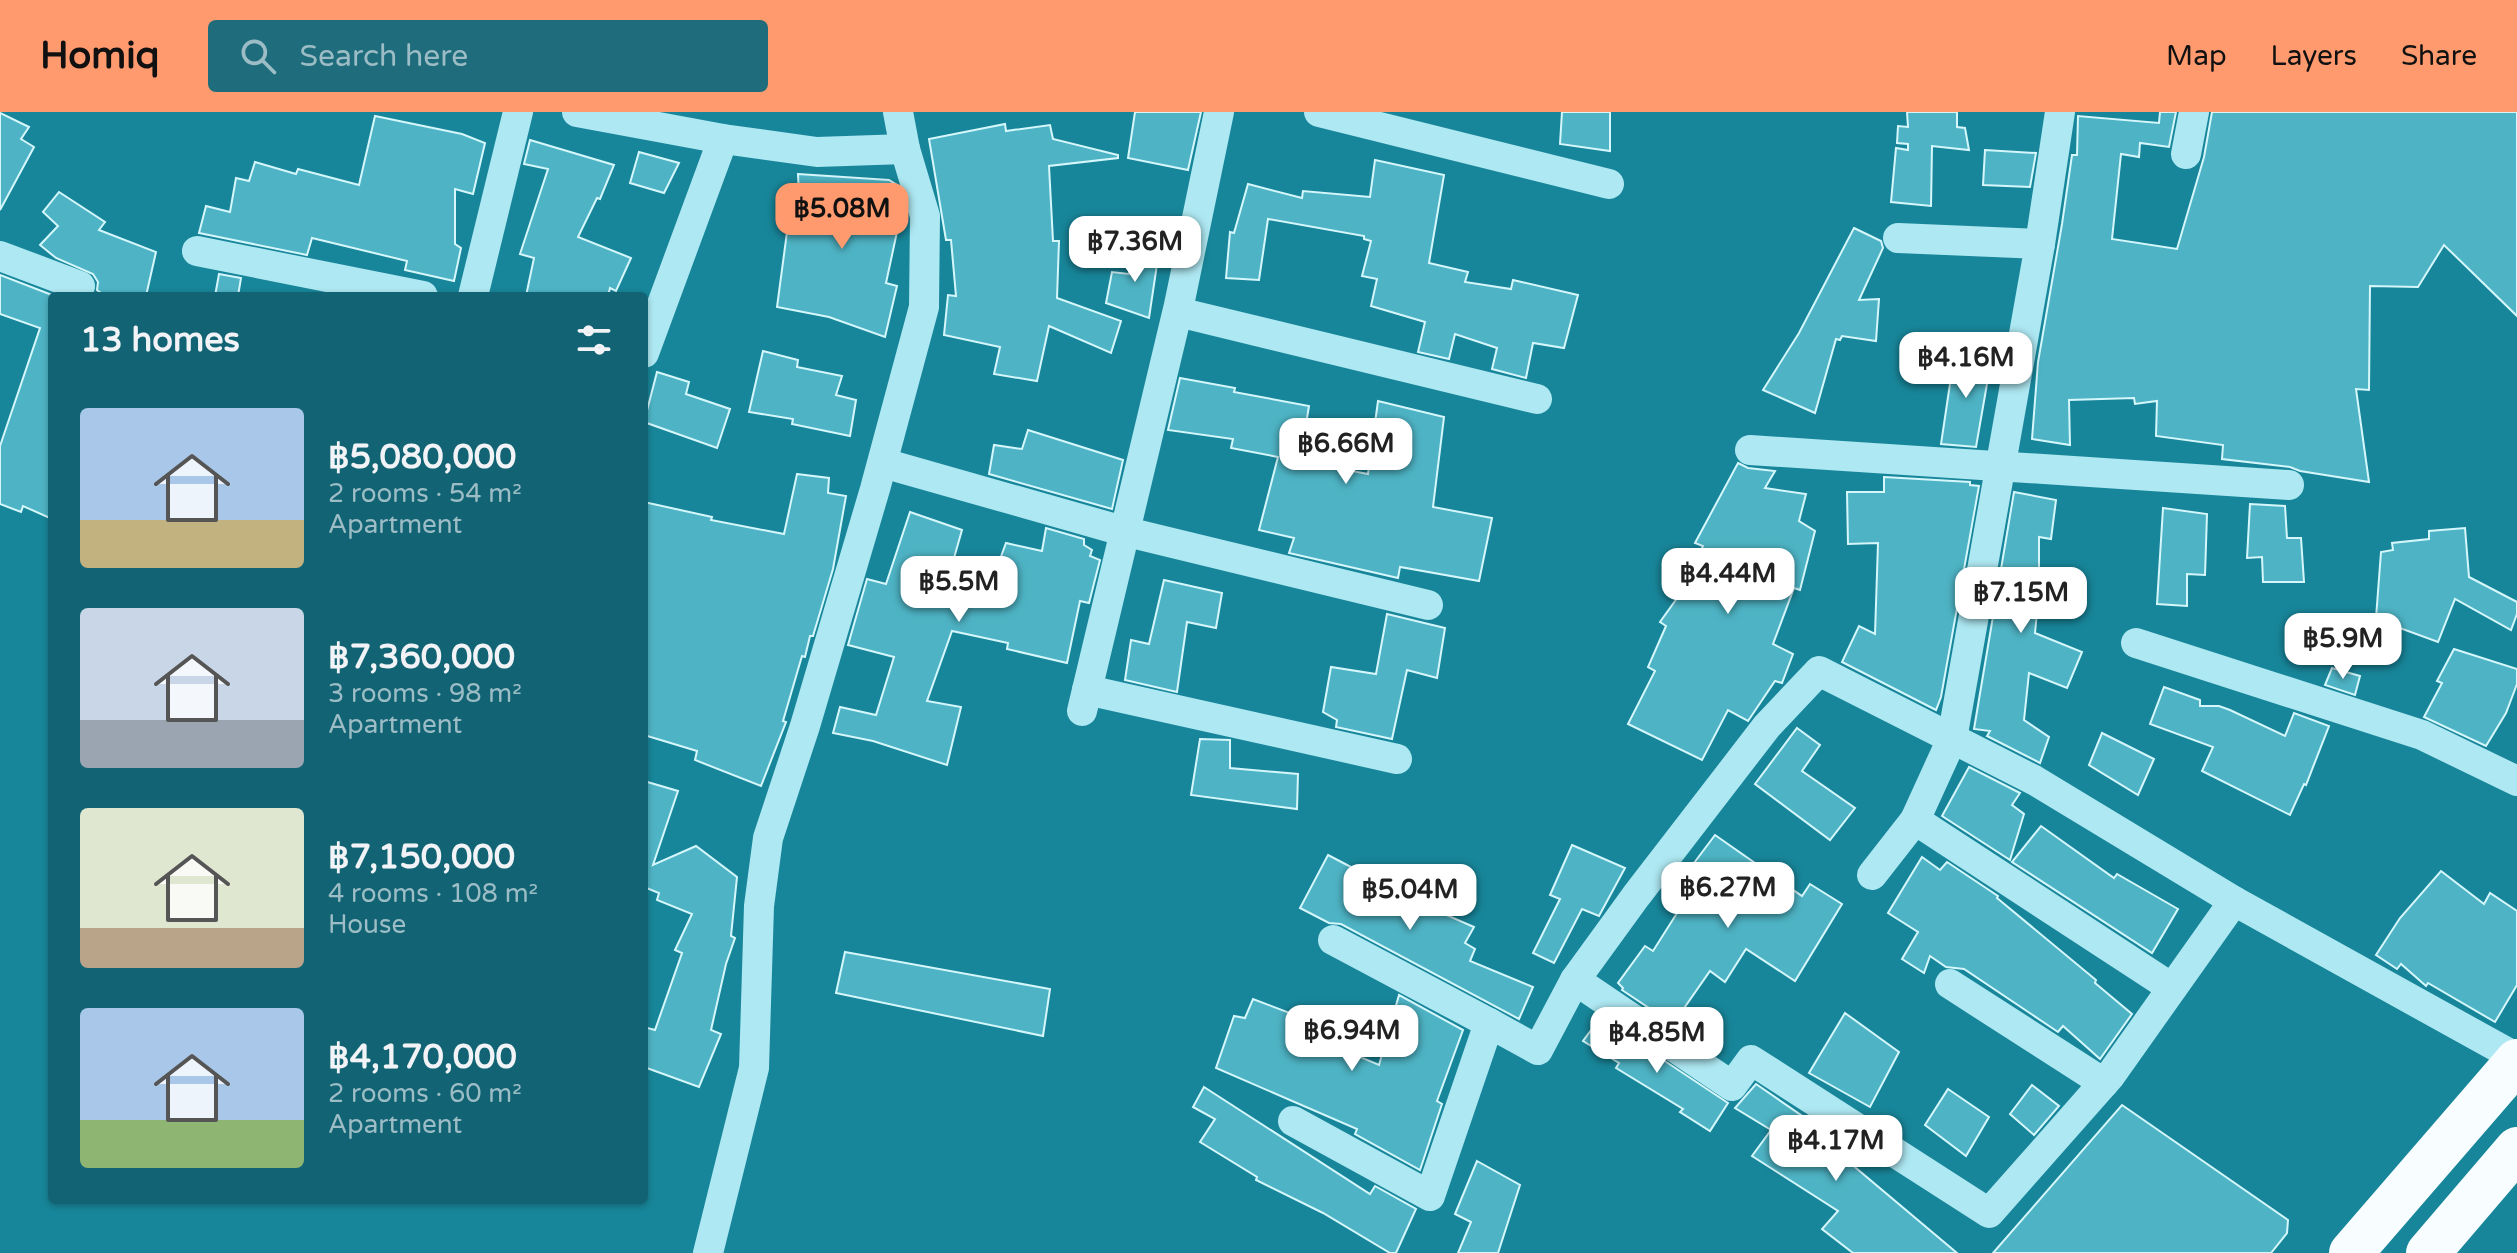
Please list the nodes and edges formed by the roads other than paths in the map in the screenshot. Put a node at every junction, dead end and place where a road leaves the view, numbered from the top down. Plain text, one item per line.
1 (518, 112) edge
2 (577, 112) edge
3 (898, 112) edge
4 (1219, 112) edge
5 (1319, 112) edge
6 (2060, 112) edge
7 (2194, 112) edge
8 (723, 139) junction
9 (905, 149) junction
10 (2186, 154) dead end
11 (1609, 184) dead end
12 (1898, 238) dead end
13 (2040, 244) junction
14 (197, 251) dead end
15 (0, 256) edge
16 (80, 286) dead end
17 (403, 292) edge
18 (474, 292) edge
19 (1178, 312) junction
20 (648, 342) edge
21 (1537, 399) dead end
22 (1750, 450) dead end
23 (883, 463) junction
24 (2002, 464) junction
25 (2289, 485) dead end
26 (1123, 531) junction
27 (1428, 605) dead end
28 (2136, 643) dead end
29 (1952, 739) junction
30 (1397, 759) dead end
31 (2517, 781) edge
32 (1915, 820) junction
33 (1872, 875) dead end
34 (2234, 901) junction
35 (1333, 940) dead end
36 (1575, 980) junction
37 (1950, 984) dead end
38 (2172, 988) junction
39 (1489, 1023) junction
40 (2517, 1060) edge
41 (2104, 1083) junction
42 (1293, 1121) dead end
43 (2517, 1149) edge
44 (708, 1253) edge
45 (2351, 1253) edge
46 (2428, 1253) edge

1 - 18 street
2 - 8 street
3 - 9 street
4 - 19 street
5 - 11 street
6 - 13 street
7 - 10 street
8 - 9 street
8 - 20 street
9 - 23 street
12 - 13 street
13 - 24 street
14 - 17 street
15 - 16 street
19 - 21 street
19 - 26 street
22 - 24 street
23 - 26 street
23 - 44 street
24 - 25 street
24 - 29 street
26 - 27 street
26 - 30 street
28 - 31 street
29 - 32 street
29 - 34 street
29 - 36 street
32 - 33 street
32 - 38 street
34 - 38 street
34 - 40 street
35 - 39 street
36 - 39 street
36 - 41 street
37 - 41 street
38 - 41 street
39 - 42 street
40 - 45 main road
43 - 46 main road

